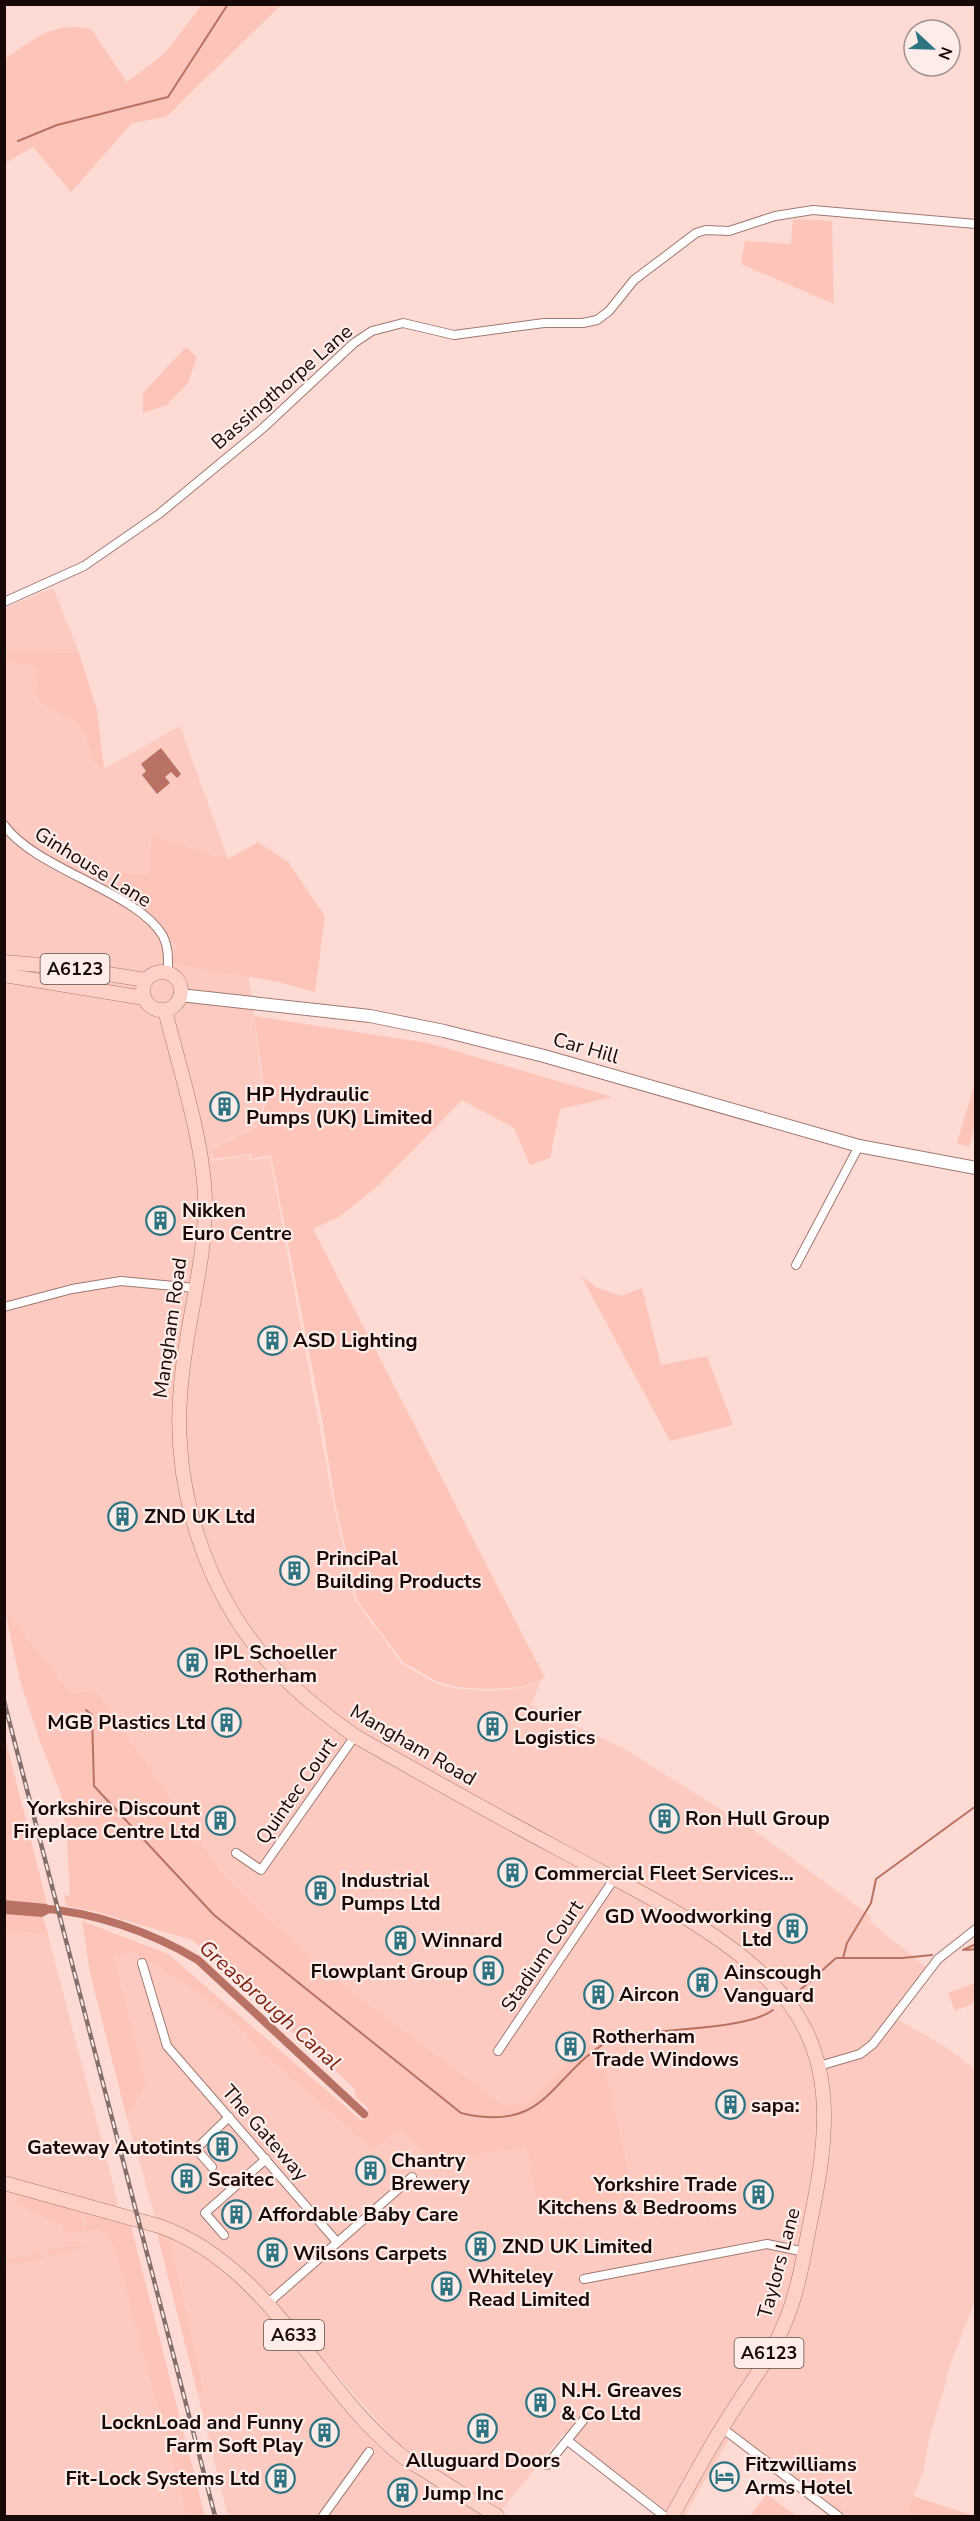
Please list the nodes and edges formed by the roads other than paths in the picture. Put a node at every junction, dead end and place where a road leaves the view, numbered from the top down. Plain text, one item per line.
1 (975, 224) edge
2 (4, 602) edge
3 (4, 825) edge
4 (4, 962) edge
5 (168, 973) junction
6 (4, 975) edge
7 (146, 980) junction
8 (180, 995) junction
9 (144, 998) junction
10 (165, 1010) junction
11 (859, 1146) junction
12 (975, 1168) edge
13 (796, 1265) dead end
14 (195, 1288) junction
15 (4, 1307) edge
16 (355, 1736) junction
17 (236, 1853) dead end
18 (614, 1879) junction
19 (975, 1929) edge
20 (142, 1963) dead end
21 (498, 2051) dead end
22 (819, 2066) junction
23 (229, 2117) junction
24 (266, 2159) junction
25 (212, 2167) dead end
26 (821, 2170) joint
27 (4, 2174) edge
28 (412, 2177) dead end
29 (4, 2183) edge
30 (64, 2201) junction
31 (224, 2235) dead end
32 (337, 2242) junction
33 (805, 2252) junction
34 (585, 2279) dead end
35 (267, 2304) junction
36 (585, 2418) dead end
37 (722, 2428) junction
38 (568, 2441) junction
39 (369, 2452) dead end
40 (547, 2465) dead end
41 (323, 2517) edge
42 (497, 2517) edge
43 (664, 2517) edge
44 (672, 2517) edge
45 (838, 2517) edge

1 - 2 street, Bassingthorpe Lane
3 - 5 street, Ginhouse Lane
4 - 7 main road, A6123
5 - 7 main road, A6123
5 - 8 main road
6 - 9 main road, A6123
7 - 9 main road
8 - 10 main road
8 - 11 main road, Car Hill
9 - 10 main road, A6123
10 - 14 main road, Mangham Road / A6123
11 - 12 main road, Car Hill
11 - 13 street
14 - 15 street
14 - 16 main road, Mangham Road / A6123
16 - 17 street, Quintec Court
16 - 18 main road, Mangham Road / A6123
18 - 21 street, Stadium Court
18 - 22 main road, Mangham Road / A6123
19 - 22 street
20 - 23 street, The Gateway
22 - 26 main road, Mangham Road / A6123
23 - 24 street, The Gateway
23 - 25 street
24 - 31 street
24 - 32 street, The Gateway
26 - 33 main road, Taylors Lane / A6123
27 - 30 main road, A633
28 - 32 street
29 - 30 main road, A633
30 - 35 main road, A633
32 - 35 street
33 - 34 street
33 - 37 main road, Taylors Lane / A6123
35 - 42 main road, A633
36 - 38 street
37 - 44 main road, Taylors Lane / A6123
37 - 45 street
38 - 40 street
38 - 43 street
39 - 41 street

